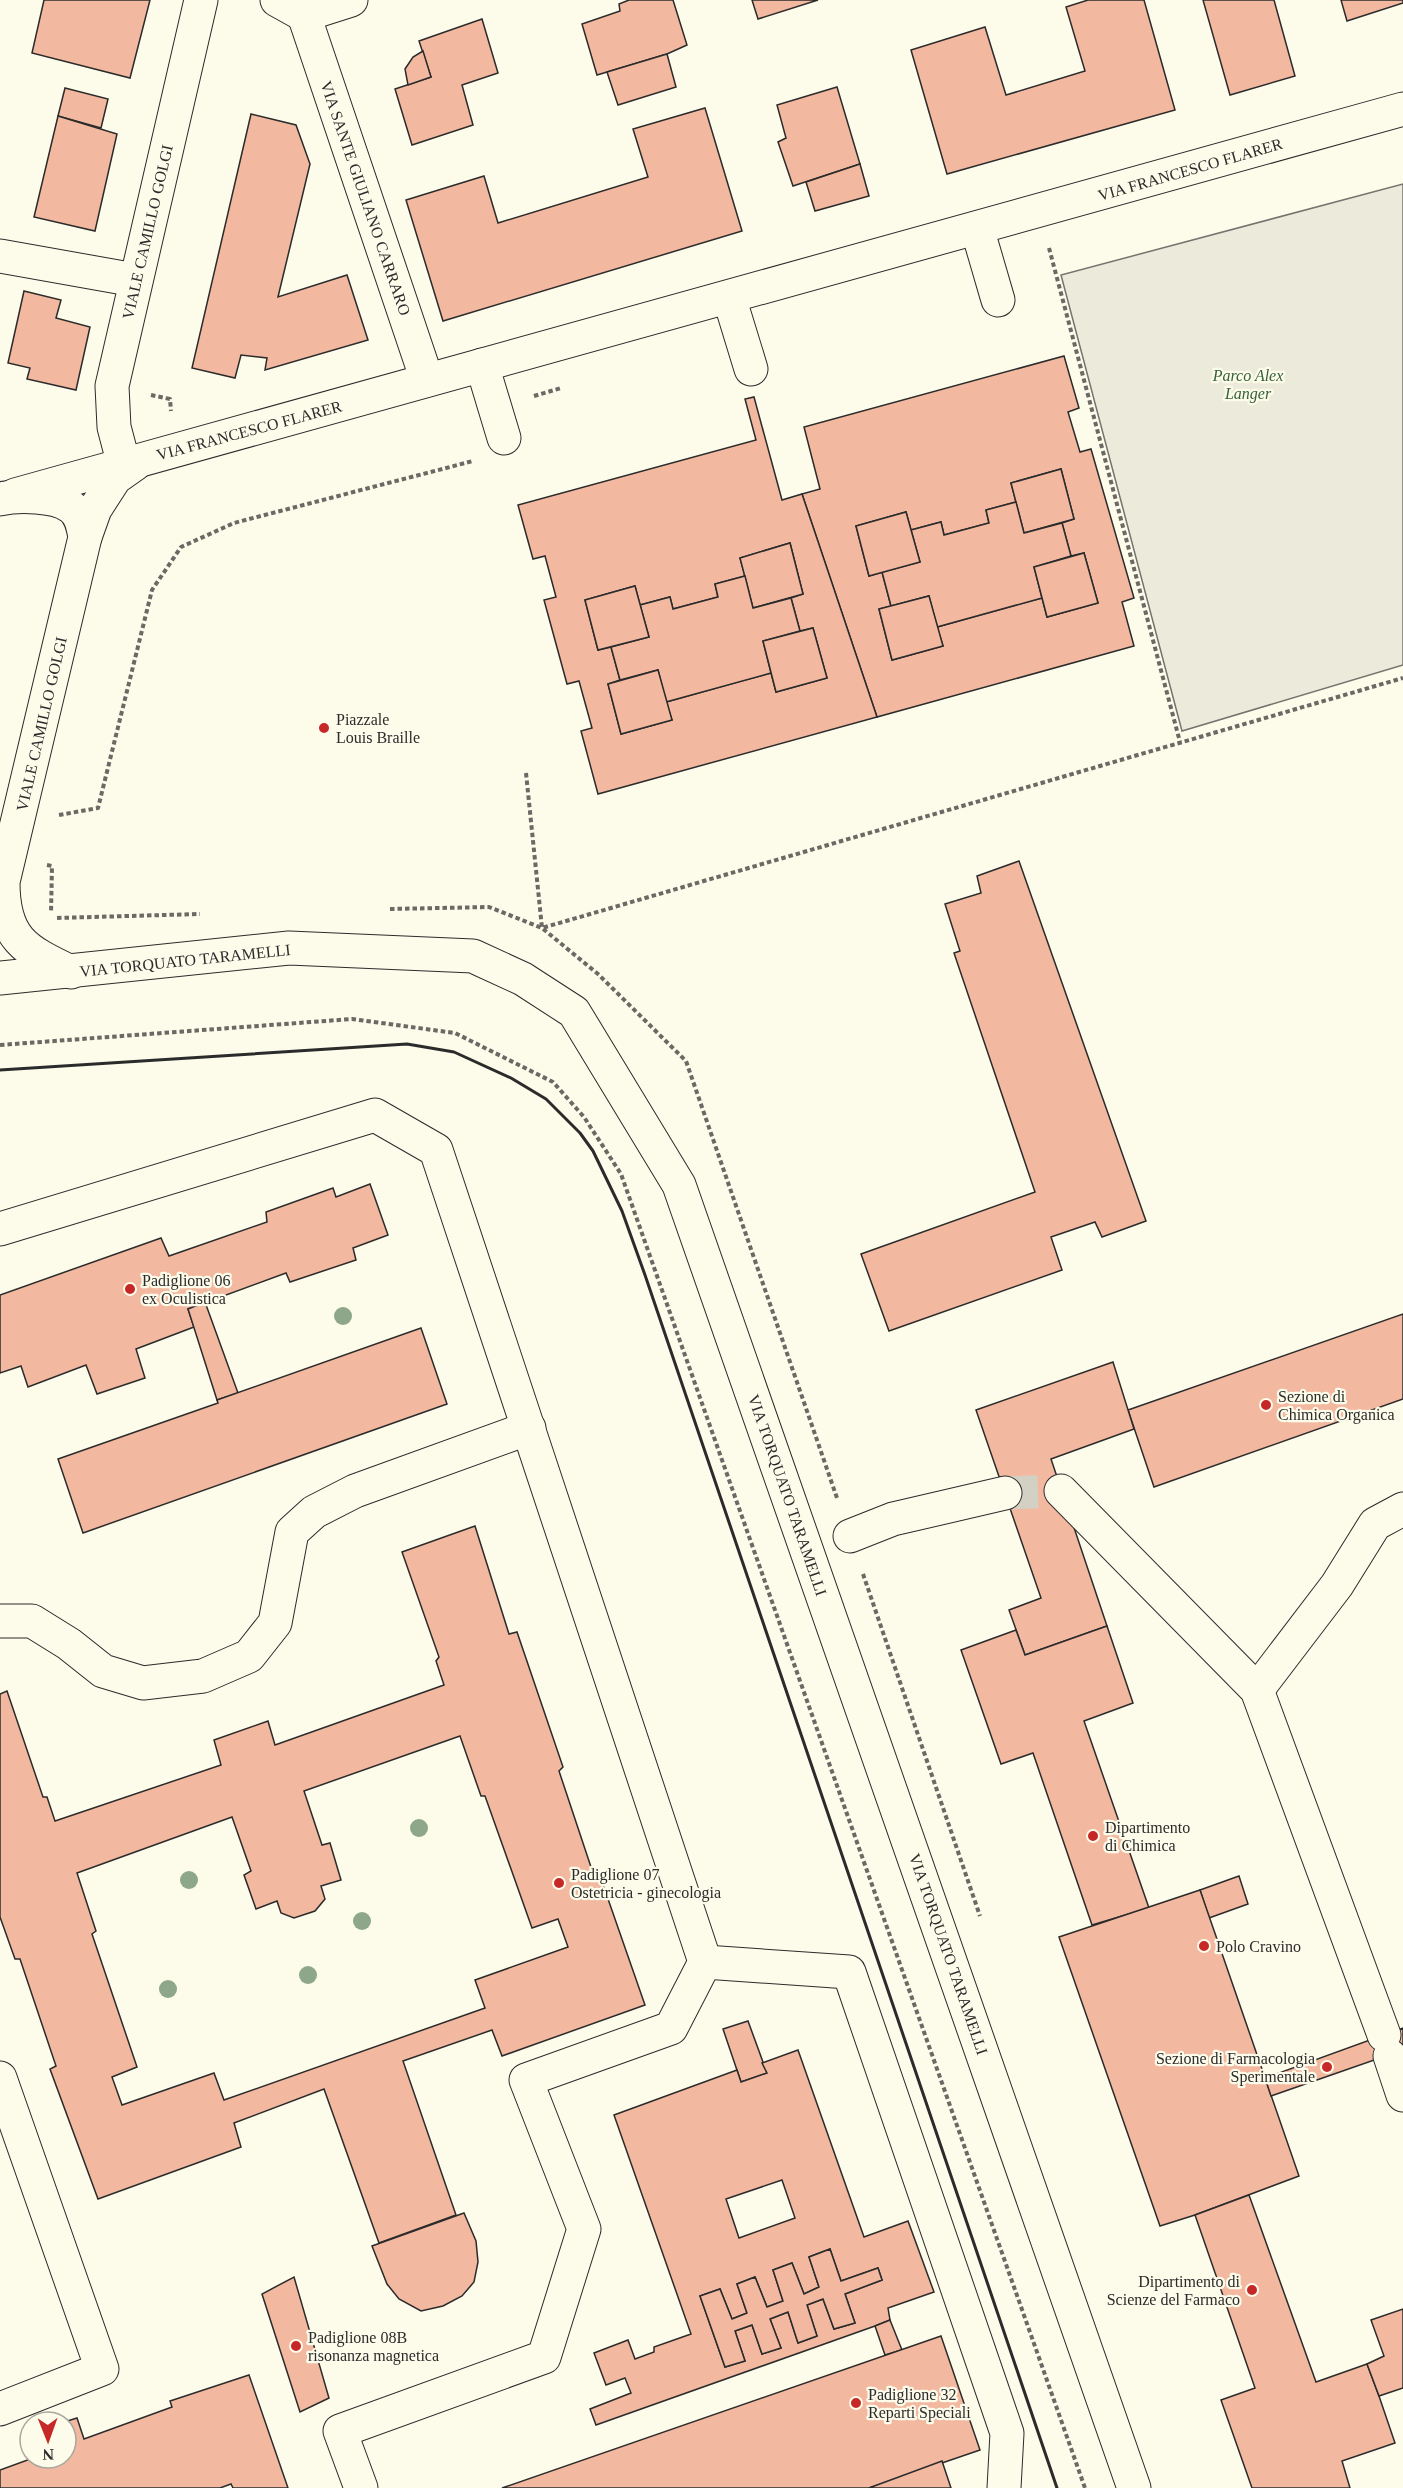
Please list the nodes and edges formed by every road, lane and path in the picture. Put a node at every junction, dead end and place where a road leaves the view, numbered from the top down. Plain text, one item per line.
1 (201, 0) edge
2 (351, 0) edge
3 (291, 8) edge
4 (1403, 110) edge
5 (977, 228) junction
6 (1047, 242) dead end
7 (0, 256) edge
8 (135, 280) junction
9 (729, 297) junction
10 (998, 300) dead end
11 (482, 365) junction
12 (751, 369) dead end
13 (427, 380) junction
14 (504, 438) dead end
15 (133, 462) junction
16 (473, 462) dead end
17 (8, 497) edge
18 (85, 537) junction
19 (1403, 678) edge
20 (1180, 742) junction
21 (526, 773) dead end
22 (58, 816) dead end
23 (4, 877) edge
24 (382, 910) dead end
25 (205, 914) dead end
26 (542, 928) junction
27 (71, 972) junction
28 (0, 978) edge
29 (0, 1045) edge
30 (0, 1229) edge
31 (529, 1428) junction
32 (1061, 1491) dead end
33 (1005, 1493) tunnel mouth
34 (1403, 1509) edge
35 (850, 1536) junction
36 (0, 1621) edge
37 (1257, 1690) junction
38 (982, 1921) dead end
39 (705, 1962) junction
40 (0, 2078) edge
41 (1403, 2095) edge
42 (0, 2409) edge
43 (361, 2488) edge
44 (1004, 2488) edge
45 (1084, 2488) edge
46 (1134, 2488) edge

1 - 8 main road, VIALE CAMILLO GOLGI
2 - 3 main road
3 - 13 main road, VIA SANTE GIULIANO CARRARO
4 - 5 main road, VIA FRANCESCO FLARER
5 - 9 main road, VIA FRANCESCO FLARER
5 - 10 main road
6 - 20 path
7 - 8 main road
8 - 15 main road, VIALE CAMILLO GOLGI
9 - 11 main road, VIA FRANCESCO FLARER
9 - 12 main road
11 - 13 main road, VIA FRANCESCO FLARER
11 - 14 main road
13 - 15 main road, VIA FRANCESCO FLARER
15 - 17 main road, VIA FRANCESCO FLARER
15 - 18 main road, VIALE CAMILLO GOLGI
16 - 22 path
17 - 18 main road
18 - 23 main road, VIALE CAMILLO GOLGI
19 - 20 path
20 - 26 path
21 - 26 path
23 - 25 path
23 - 27 main road, VIALE CAMILLO GOLGI
24 - 26 path
26 - 35 path
27 - 28 main road
27 - 46 main road, VIA TORQUATO TARAMELLI
29 - 45 path
30 - 31 main road
31 - 36 main road
31 - 39 main road
32 - 37 main road
33 - 35 main road
34 - 37 main road
35 - 38 path
37 - 41 main road
39 - 43 main road
39 - 44 main road
40 - 42 main road

